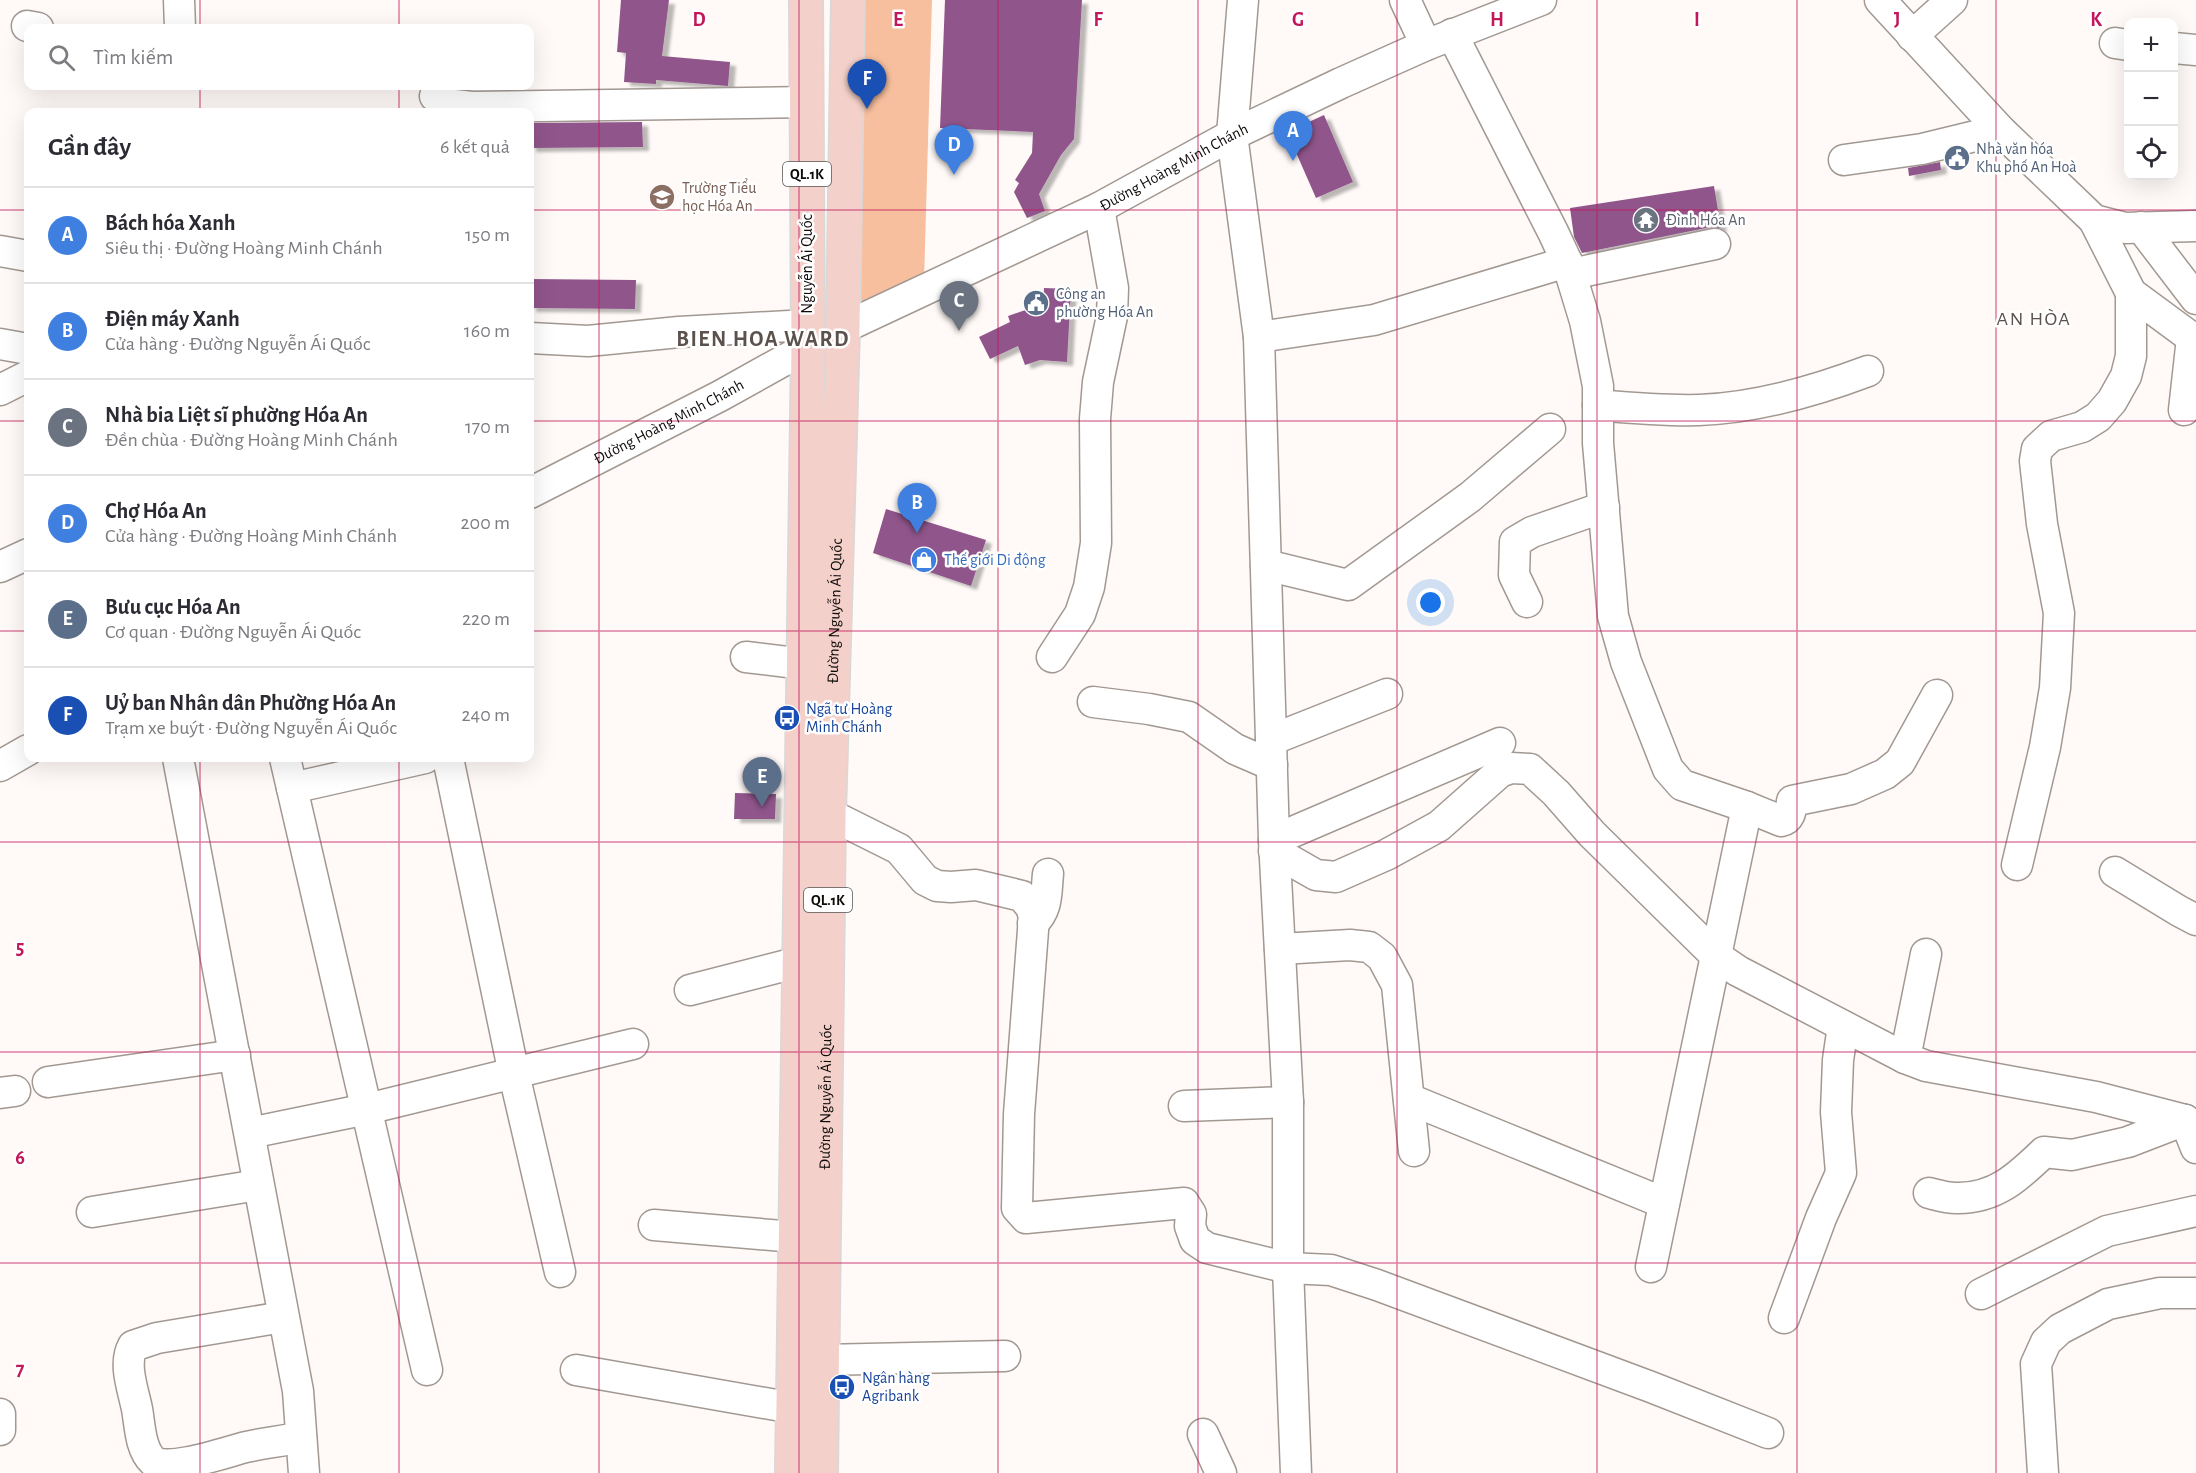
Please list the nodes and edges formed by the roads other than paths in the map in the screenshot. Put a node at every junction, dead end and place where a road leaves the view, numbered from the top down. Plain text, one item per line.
1 (179, 0) edge
2 (806, 0) edge
3 (848, 0) edge
4 (1244, 0) edge
5 (1405, 0) edge
6 (1541, 0) edge
7 (1880, 0) edge
8 (1952, 0) edge
9 (180, 24) edge
10 (1912, 36) junction
11 (1439, 39) junction
12 (2178, 48) edge
13 (2196, 50) edge
14 (434, 98) edge
15 (807, 102) junction
16 (2000, 130) junction
17 (1232, 135) junction
18 (1844, 160) dead end
19 (1098, 208) junction
20 (2094, 220) junction
21 (2196, 226) edge
22 (2141, 227) junction
23 (1715, 244) dead end
24 (0, 251) edge
25 (24, 255) edge
26 (1569, 268) junction
27 (2131, 293) junction
28 (2196, 299) edge
29 (843, 328) junction
30 (807, 336) junction
31 (1259, 337) junction
32 (534, 338) edge
33 (2194, 339) edge
34 (0, 344) edge
35 (24, 348) edge
36 (1868, 371) dead end
37 (24, 378) edge
38 (0, 390) edge
39 (1598, 405) junction
40 (2184, 410) dead end
41 (1550, 429) dead end
42 (534, 491) edge
43 (1604, 507) junction
44 (24, 556) edge
45 (1266, 565) junction
46 (0, 567) edge
47 (1527, 602) dead end
48 (746, 657) dead end
49 (1052, 657) dead end
50 (804, 664) junction
51 (1387, 694) dead end
52 (1936, 695) dead end
53 (1093, 702) dead end
54 (1500, 743) dead end
55 (24, 752) edge
56 (1271, 752) junction
57 (179, 762) edge
58 (286, 762) edge
59 (407, 762) edge
60 (449, 762) edge
61 (0, 766) edge
62 (292, 788) junction
63 (1748, 807) junction
64 (830, 814) junction
65 (1274, 846) junction
66 (2017, 865) dead end
67 (2115, 872) dead end
68 (1048, 874) dead end
69 (2196, 920) edge
70 (1033, 923) junction
71 (1280, 949) junction
72 (1926, 954) dead end
73 (1716, 956) junction
74 (799, 962) junction
75 (690, 990) dead end
76 (1843, 1026) junction
77 (633, 1044) dead end
78 (235, 1055) junction
79 (1905, 1058) junction
80 (514, 1074) junction
81 (48, 1082) dead end
82 (1409, 1099) junction
83 (1287, 1102) junction
84 (1184, 1106) dead end
85 (367, 1109) junction
86 (2185, 1120) junction
87 (250, 1133) junction
88 (2196, 1148) edge
89 (1414, 1151) dead end
90 (258, 1185) junction
91 (1929, 1193) dead end
92 (1664, 1203) junction
93 (2196, 1211) edge
94 (92, 1212) dead end
95 (654, 1225) dead end
96 (795, 1237) junction
97 (1651, 1267) dead end
98 (1288, 1268) junction
99 (560, 1272) dead end
100 (2196, 1293) edge
101 (1981, 1294) dead end
102 (283, 1317) junction
103 (1784, 1318) dead end
104 (1005, 1356) dead end
105 (808, 1361) junction
106 (427, 1370) dead end
107 (576, 1370) dead end
108 (793, 1408) junction
109 (0, 1414) edge
110 (0, 1430) edge
111 (1768, 1433) dead end
112 (1203, 1434) dead end
113 (301, 1437) junction
114 (1300, 1472) edge
115 (304, 1473) edge
116 (792, 1473) edge
117 (821, 1473) edge
118 (1221, 1473) edge
119 (2043, 1473) edge

1 - 9 street
2 - 15 main road, Nguyễn Ái Quốc / QL.1K
3 - 29 main road, Đường Nguyễn Ái Quốc / QL.1K
4 - 17 street
5 - 11 street
6 - 11 street, Đường Hoàng Minh Chánh
7 - 10 street
8 - 10 street
10 - 16 street
11 - 17 street, Đường Hoàng Minh Chánh
11 - 26 street
12 - 13 street
14 - 15 street
15 - 30 main road, Nguyễn Ái Quốc / QL.1K
16 - 18 street
16 - 20 street
17 - 19 street, Đường Hoàng Minh Chánh
17 - 31 street
19 - 29 street, Đường Hoàng Minh Chánh
19 - 49 street
20 - 22 street
20 - 27 street
21 - 22 street
22 - 28 street
23 - 26 street
24 - 25 street
26 - 31 street
26 - 39 street
27 - 33 street
27 - 66 street
29 - 30 main road
29 - 64 main road, Đường Nguyễn Ái Quốc / QL.1K
30 - 32 street
30 - 42 street, Đường Hoàng Minh Chánh
30 - 50 main road, Đường Nguyễn Ái Quốc / QL.1K
31 - 45 street
33 - 40 street
34 - 35 street
36 - 39 street
37 - 38 street
39 - 43 street
41 - 45 street
43 - 47 street
43 - 63 street
44 - 46 street
45 - 56 street
48 - 50 street
50 - 74 main road, Đường Nguyễn Ái Quốc / QL.1K
51 - 56 street
52 - 63 street
53 - 56 street
54 - 65 street
55 - 61 street
56 - 65 street
57 - 78 street
58 - 62 street
59 - 62 street
60 - 80 street
62 - 85 street
63 - 73 street
64 - 70 street
64 - 105 main road, Đường Nguyễn Ái Quốc / QL.1K
65 - 71 street
65 - 73 street
67 - 69 street
68 - 70 street
70 - 98 street
71 - 82 street
71 - 83 street
72 - 79 street
73 - 76 street
73 - 92 street
74 - 75 street
74 - 96 main road, Đường Nguyễn Ái Quốc / QL.1K
76 - 79 street
76 - 103 street
77 - 80 street
78 - 81 street
78 - 87 street
79 - 86 street
80 - 85 street
80 - 99 street
82 - 89 street
82 - 92 street
83 - 84 street
83 - 98 street
85 - 87 street
85 - 106 street
86 - 88 street
86 - 91 street
87 - 90 street
90 - 94 street
90 - 102 street
92 - 97 street
93 - 101 street
95 - 96 street
96 - 105 main road, Đường Nguyễn Ái Quốc / QL.1K
98 - 111 street
98 - 114 street
100 - 119 street
102 - 113 street
102 - 113 street
104 - 105 street
105 - 108 main road, Đường Nguyễn Ái Quốc / QL.1K
105 - 117 main road, Đường Nguyễn Ái Quốc / QL.1K
107 - 108 street
108 - 116 main road, Đường Nguyễn Ái Quốc / QL.1K
109 - 110 street
112 - 118 street
113 - 115 street

